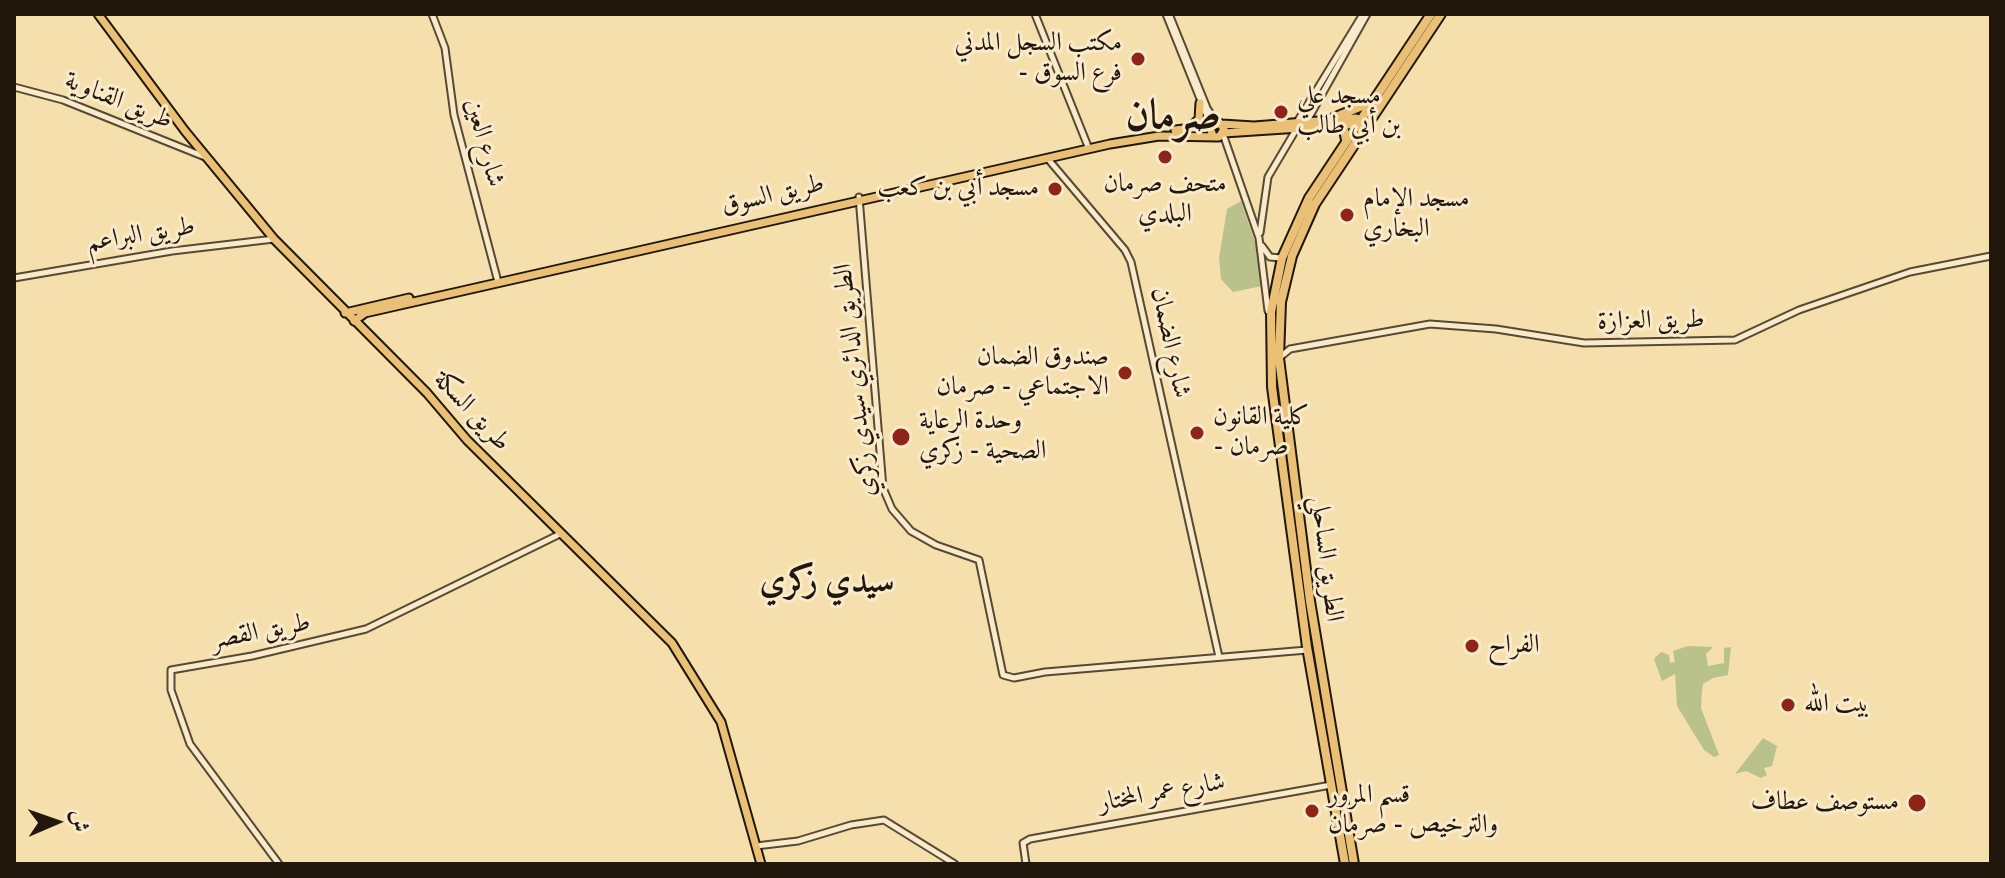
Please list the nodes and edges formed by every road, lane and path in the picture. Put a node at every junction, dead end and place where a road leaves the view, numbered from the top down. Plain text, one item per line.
1 (98, 14) edge
2 (432, 14) edge
3 (1035, 14) edge
4 (1167, 14) edge
5 (1365, 14) edge
6 (1431, 14) edge
7 (1441, 14) edge
8 (1411, 56) junction
9 (14, 87) edge
10 (1373, 100) junction
11 (1200, 103) junction
12 (1334, 122) junction
13 (1362, 122) junction
14 (1302, 124) junction
15 (1219, 128) junction
16 (1187, 129) junction
17 (1213, 136) junction
18 (1346, 142) junction
19 (1088, 147) junction
20 (1227, 152) junction
21 (1059, 156) junction
22 (206, 157) junction
23 (1047, 158) junction
24 (1055, 167) junction
25 (859, 199) junction
26 (274, 239) junction
27 (1259, 239) junction
28 (1991, 256) edge
29 (1282, 258) junction
30 (14, 278) edge
31 (498, 280) junction
32 (345, 313) junction
33 (354, 321) junction
34 (1275, 329) junction
35 (1300, 348) junction
36 (1279, 358) junction
37 (562, 533) junction
38 (1299, 551) junction
39 (1307, 650) junction
40 (1219, 657) junction
41 (1331, 785) junction
42 (756, 846) junction
43 (279, 864) edge
44 (761, 864) edge
45 (955, 864) edge
46 (1026, 864) edge
47 (1345, 864) edge
48 (1354, 864) edge

1 - 22 main road, طريق السكة
2 - 31 street, شارع العين
3 - 19 street
4 - 11 street
4 - 15 street
5 - 14 street
5 - 14 street
6 - 8 highway, الطريق الساحلي
7 - 8 highway, الطريق الساحلي
8 - 10 highway, الطريق الساحلي
8 - 13 highway, الطريق الساحلي
9 - 22 street, طريق القناوية
10 - 12 highway
10 - 13 highway, الطريق الساحلي
11 - 15 street
11 - 16 main road
12 - 13 main road, طريق السوق
12 - 14 main road, طريق السوق
12 - 18 highway
13 - 18 highway, الطريق الساحلي
13 - 34 highway, الطريق الساحلي
14 - 15 main road, طريق السوق
14 - 27 street
15 - 16 main road, طريق السوق
15 - 17 main road, طريق السوق
15 - 20 street
16 - 19 main road, طريق السوق
17 - 19 main road, طريق السوق
17 - 20 street
18 - 29 highway, الطريق الساحلي
19 - 21 main road, طريق السوق
19 - 25 main road, طريق السوق
20 - 27 street
21 - 23 main road, طريق السوق
21 - 24 street
22 - 26 main road, طريق السكة
23 - 24 street, شارع الضمان
23 - 25 main road, طريق السوق
24 - 40 street, شارع الضمان
25 - 31 main road, طريق السوق
25 - 40 street, الطريق الدائري سيدي زكري
26 - 30 street, طريق البراعم
26 - 32 main road, طريق السكة
27 - 29 street
27 - 34 street
28 - 35 street, طريق العزازة
29 - 34 highway, الطريق الساحلي
31 - 32 main road, طريق السوق
31 - 33 main road, طريق السوق
32 - 33 main road, طريق السكة
33 - 37 main road, طريق السكة
34 - 35 street
34 - 36 highway, الطريق الساحلي
34 - 38 highway, الطريق الساحلي
35 - 36 street, طريق العزازة
36 - 38 highway, الطريق الساحلي
37 - 42 main road, طريق السكة
37 - 43 street, طريق القصر
38 - 39 highway, الطريق الساحلي
38 - 48 highway, الطريق الساحلي
39 - 40 street, الطريق الدائري سيدي زكري
39 - 41 highway, الطريق الساحلي
41 - 46 street, شارع عمر المختار
41 - 47 highway, الطريق الساحلي
42 - 44 main road, طريق السكة
42 - 45 street

